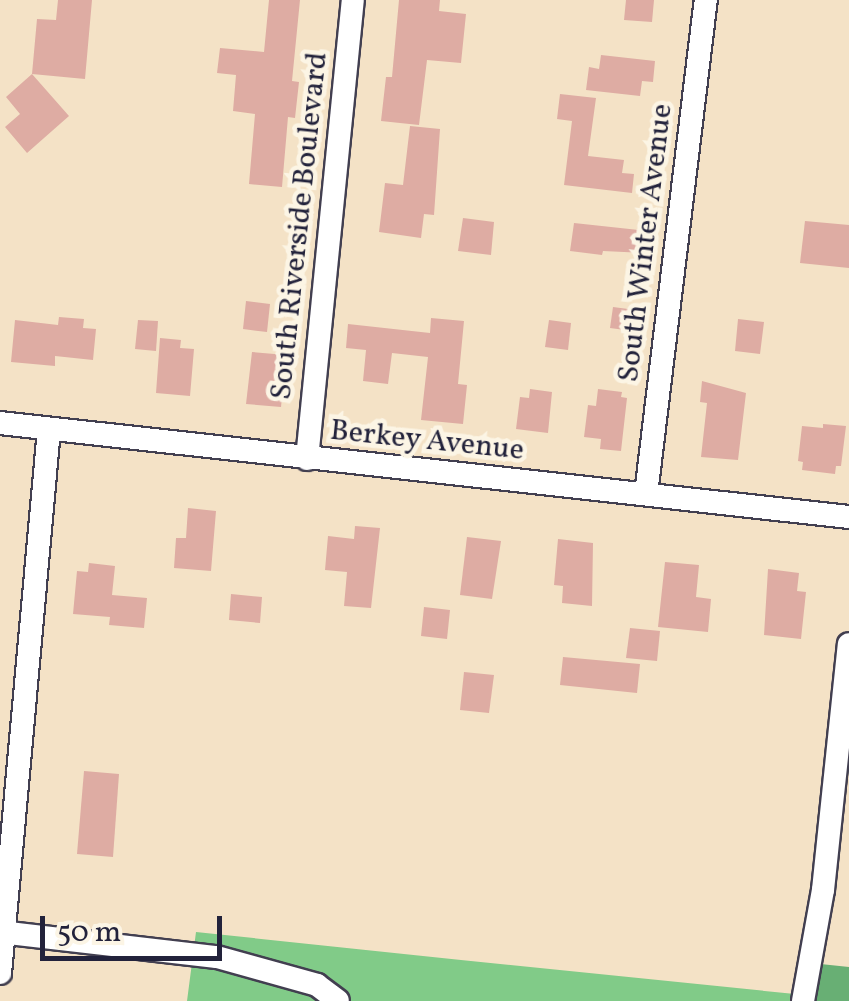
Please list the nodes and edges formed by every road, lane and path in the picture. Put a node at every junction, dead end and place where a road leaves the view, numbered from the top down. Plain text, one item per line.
1 (353, 0) edge
2 (706, 0) edge
3 (0, 424) edge
4 (48, 428) junction
5 (307, 459) junction
6 (646, 494) junction
7 (849, 517) edge
8 (849, 644) edge
9 (2, 932) edge
10 (0, 973) edge
11 (338, 1001) edge
12 (803, 1001) edge

1 - 5 street, South Riverside Boulevard
2 - 6 street, South Winter Avenue
3 - 4 street, Berkey Avenue
4 - 5 street, Berkey Avenue
4 - 9 street
5 - 6 street, Berkey Avenue
6 - 7 street, Berkey Avenue
8 - 12 street
9 - 10 street
9 - 11 street

